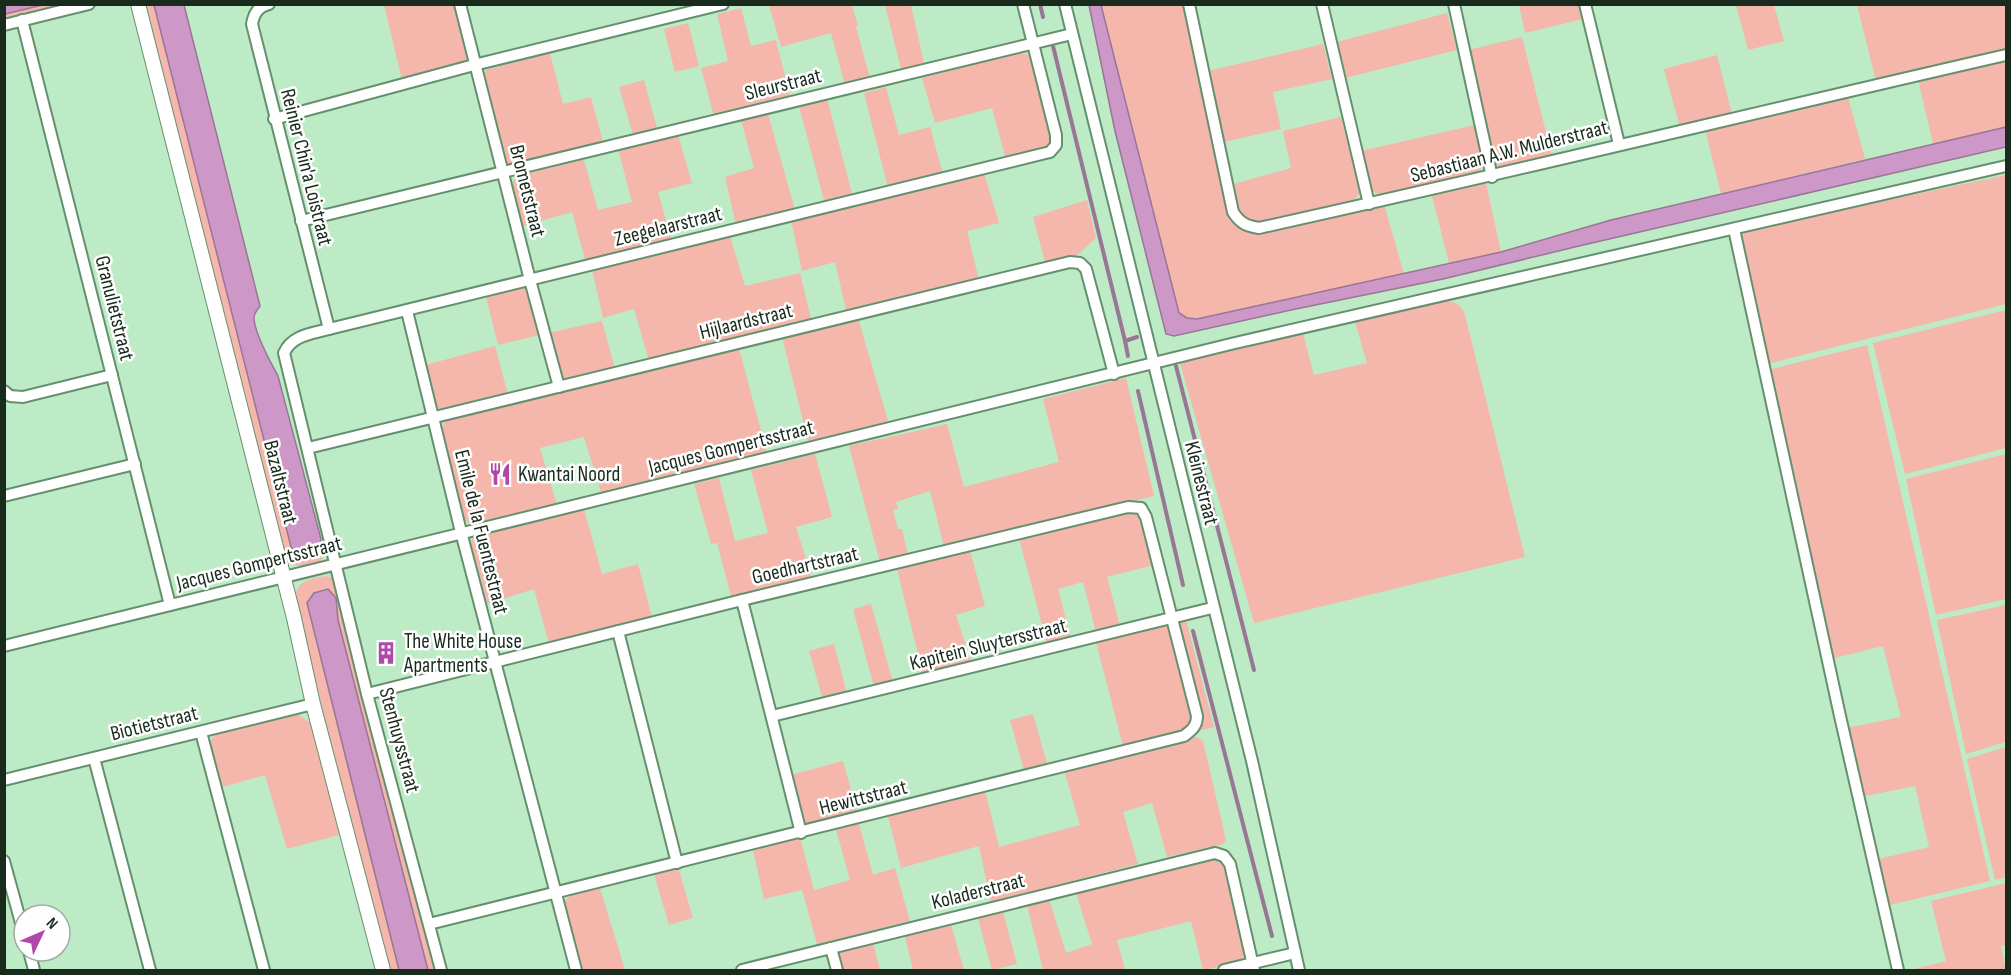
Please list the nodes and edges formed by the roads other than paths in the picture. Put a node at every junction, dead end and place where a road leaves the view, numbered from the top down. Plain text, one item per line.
1 (88, 4) edge
2 (138, 4) edge
3 (269, 4) edge
4 (460, 4) edge
5 (723, 4) edge
6 (1023, 4) edge
7 (1065, 4) edge
8 (1189, 4) edge
9 (1322, 4) edge
10 (1454, 4) edge
11 (1585, 4) edge
12 (22, 20) junction
13 (4, 25) edge
14 (1072, 34) junction
15 (1032, 43) junction
16 (2007, 55) edge
17 (474, 65) junction
18 (274, 119) junction
19 (1620, 144) junction
20 (2007, 166) edge
21 (503, 172) junction
22 (1492, 177) junction
23 (1369, 204) junction
24 (301, 221) junction
25 (1734, 229) junction
26 (530, 280) junction
27 (407, 311) junction
28 (328, 329) junction
29 (288, 344) joint
30 (1153, 363) junction
31 (1114, 374) junction
32 (112, 375) junction
33 (559, 387) junction
34 (4, 391) edge
35 (432, 418) junction
36 (308, 448) junction
37 (135, 464) junction
38 (4, 496) edge
39 (461, 532) junction
40 (336, 564) junction
41 (284, 577) junction
42 (742, 600) junction
43 (170, 605) junction
44 (1212, 608) junction
45 (1171, 619) junction
46 (618, 631) junction
47 (4, 646) edge
48 (495, 662) junction
49 (368, 694) junction
50 (313, 704) junction
51 (772, 716) junction
52 (201, 732) junction
53 (94, 758) junction
54 (4, 780) edge
55 (801, 833) junction
56 (4, 861) edge
57 (677, 863) junction
58 (554, 894) junction
59 (16, 903) edge
60 (429, 924) junction
61 (831, 948) junction
62 (1295, 953) junction
63 (1253, 967) edge
64 (150, 970) edge
65 (264, 970) edge
66 (383, 970) edge
67 (441, 970) edge
68 (576, 970) edge
69 (742, 970) edge
70 (837, 970) edge
71 (1224, 970) edge
72 (1299, 970) edge
73 (1898, 970) edge

1 - 12 street
2 - 41 street, Bazaltstraat
3 - 18 street, Reinier Chin'a Loistraat
4 - 17 street, Brometstraat
5 - 17 street
6 - 15 street
7 - 14 street, Kleinestraat
8 - 23 street, Sebastiaan A.W. Mulderstraat
9 - 23 street
10 - 22 street
11 - 19 street
12 - 13 street
12 - 32 street, Granulietstraat
14 - 15 street, Sleurstraat
14 - 30 street, Kleinestraat
15 - 21 street, Sleurstraat
15 - 26 street, Zeegelaarstraat
16 - 19 street, Sebastiaan A.W. Mulderstraat
17 - 18 street
17 - 21 street, Brometstraat
18 - 24 street, Reinier Chin'a Loistraat
19 - 22 street, Sebastiaan A.W. Mulderstraat
20 - 25 street, Jacques Gompertsstraat
21 - 24 street, Sleurstraat
21 - 26 street, Brometstraat
22 - 23 street, Sebastiaan A.W. Mulderstraat
24 - 28 street, Reinier Chin'a Loistraat
25 - 30 street, Jacques Gompertsstraat
25 - 73 street
26 - 27 street, Zeegelaarstraat
26 - 33 street, Brometstraat
27 - 28 street, Zeegelaarstraat
27 - 35 street, Emile de la Fuentestraat
28 - 29 street, Zeegelaarstraat
29 - 36 street, Stenhuysstraat
30 - 31 street, Jacques Gompertsstraat
30 - 44 street, Kleinestraat
31 - 33 street, Hijlaardstraat
31 - 39 street, Jacques Gompertsstraat
32 - 34 street
32 - 37 street, Granulietstraat
33 - 35 street, Hijlaardstraat
35 - 36 street, Hijlaardstraat
35 - 39 street, Emile de la Fuentestraat
36 - 40 street, Stenhuysstraat
37 - 38 street
37 - 43 street, Granulietstraat
39 - 40 street, Jacques Gompertsstraat
39 - 48 street, Emile de la Fuentestraat
40 - 41 street, Jacques Gompertsstraat
40 - 49 street, Stenhuysstraat
41 - 43 street, Jacques Gompertsstraat
41 - 50 street, Bazaltstraat
42 - 45 street, Goedhartstraat
42 - 46 street, Goedhartstraat
42 - 51 street
43 - 47 street, Jacques Gompertsstraat
44 - 45 street, Kapitein Sluytersstraat
44 - 62 street, Kleinestraat
45 - 51 street, Kapitein Sluytersstraat
45 - 55 street, Hewittstraat
46 - 48 street, Goedhartstraat
46 - 57 street
48 - 49 street, Goedhartstraat
48 - 58 street, Emile de la Fuentestraat
49 - 60 street, Stenhuysstraat
50 - 52 street, Biotietstraat
50 - 66 street, Bazaltstraat
51 - 55 street
52 - 53 street, Biotietstraat
52 - 65 street
53 - 54 street, Biotietstraat
53 - 64 street
55 - 57 street, Hewittstraat
56 - 59 street
57 - 58 street, Hewittstraat
58 - 60 street, Hewittstraat
58 - 68 street, Emile de la Fuentestraat
60 - 67 street, Stenhuysstraat
61 - 63 street, Koladerstraat
61 - 69 street, Koladerstraat
61 - 70 street
62 - 63 street
62 - 72 street, Kleinestraat
63 - 71 street

